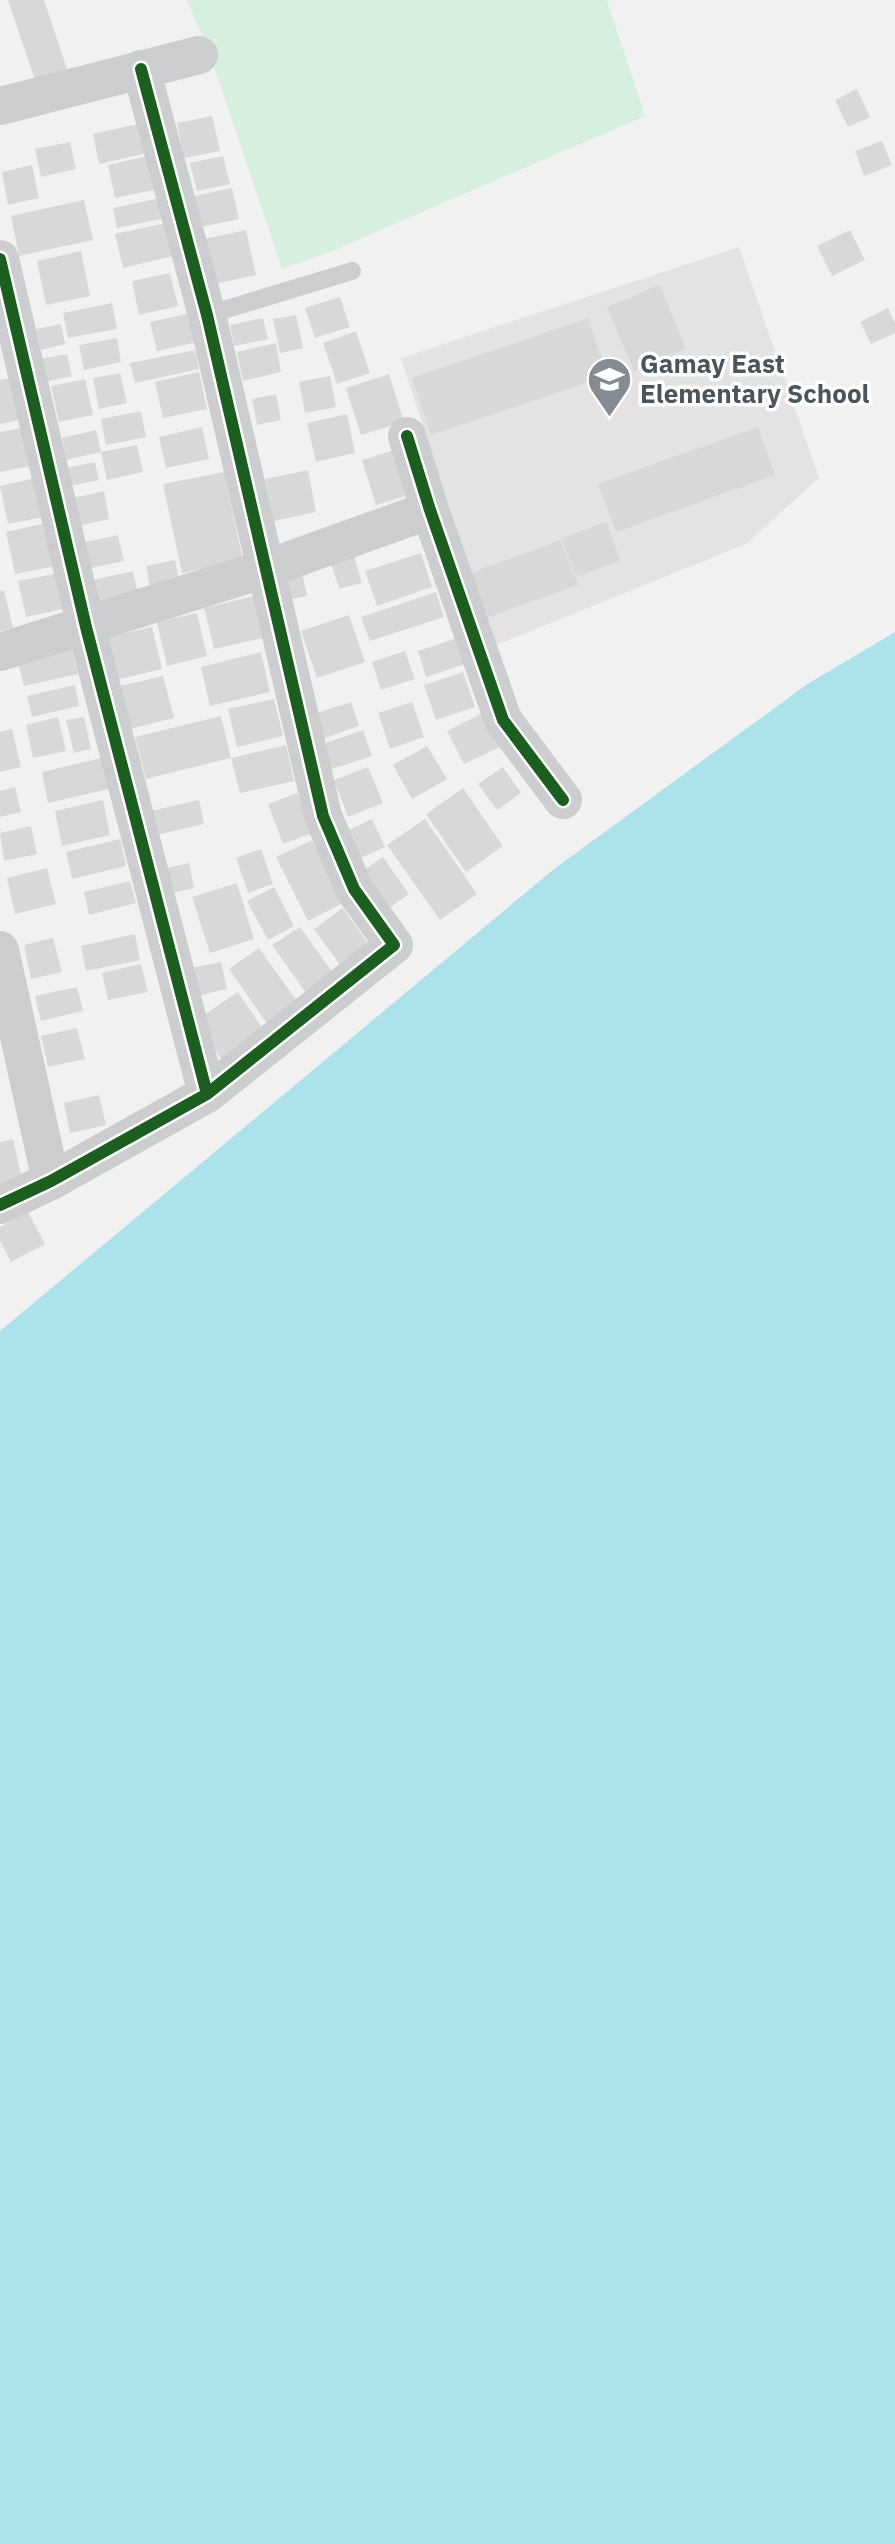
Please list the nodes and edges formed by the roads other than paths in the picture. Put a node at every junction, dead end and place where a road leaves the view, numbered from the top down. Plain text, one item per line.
1 (199, 55) dead end
2 (141, 69) junction
3 (0, 106) edge
4 (0, 259) edge
5 (352, 271) dead end
6 (207, 315) junction
7 (407, 436) dead end
8 (430, 510) junction
9 (268, 568) junction
10 (86, 627) junction
11 (0, 652) edge
12 (563, 800) dead end
13 (0, 950) edge
14 (207, 1094) junction
15 (51, 1181) junction
16 (0, 1205) edge

1 - 2 street
2 - 3 street
2 - 6 street
4 - 10 street
5 - 6 lane
6 - 9 street
7 - 8 street
8 - 9 street
8 - 12 street
9 - 10 street
9 - 14 street
10 - 11 street
10 - 14 street
13 - 15 street
14 - 15 street
15 - 16 street

